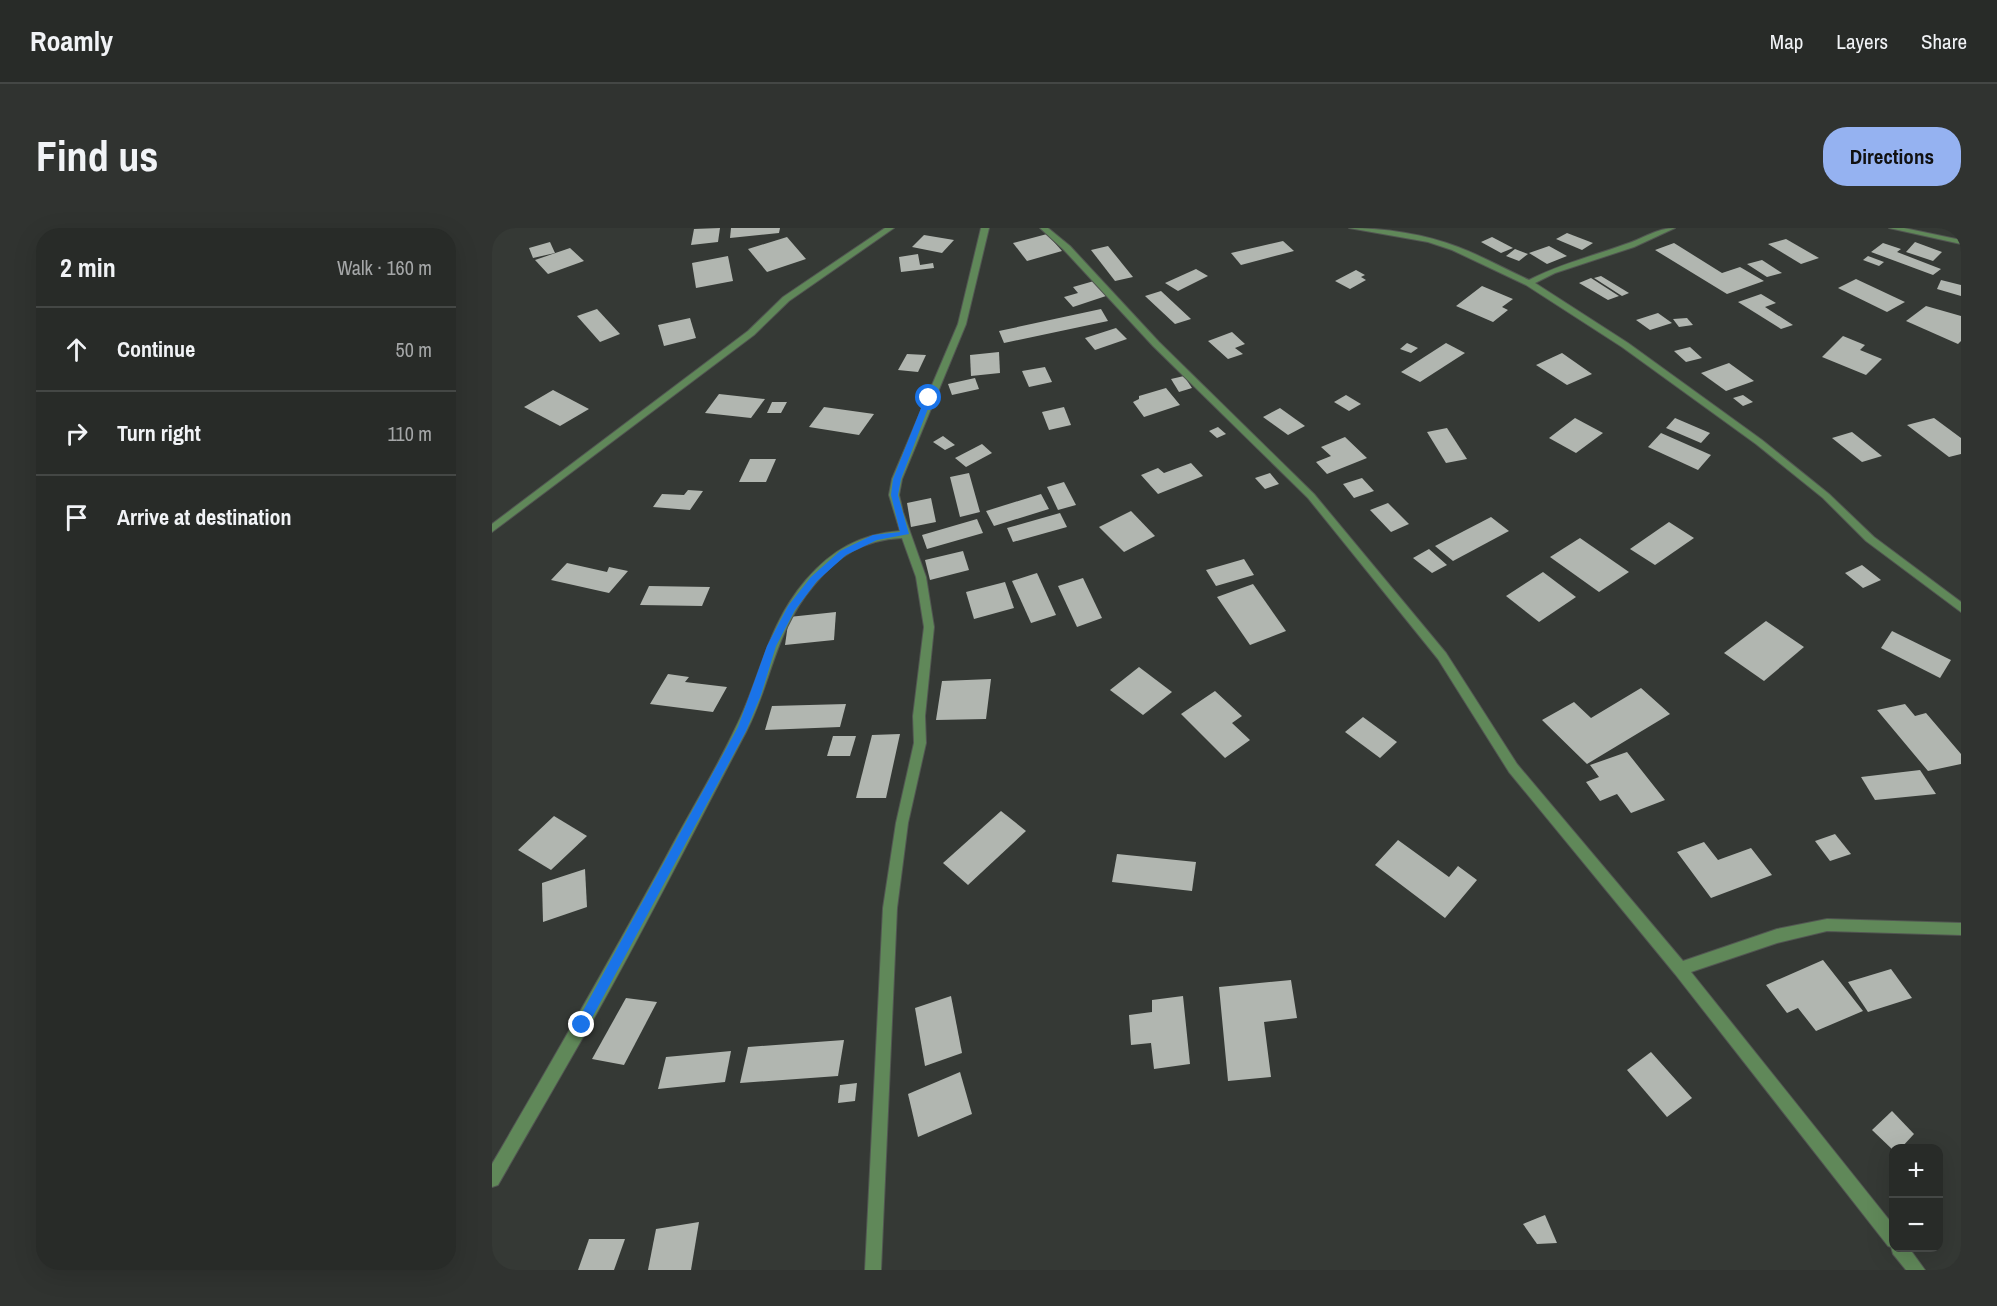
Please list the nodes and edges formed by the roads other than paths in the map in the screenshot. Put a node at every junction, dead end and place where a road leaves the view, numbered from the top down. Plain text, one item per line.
1 (890, 228) edge
2 (985, 228) edge
3 (1044, 228) edge
4 (1353, 228) edge
5 (1671, 228) edge
6 (1893, 228) edge
7 (1961, 242) edge
8 (1529, 284) junction
9 (492, 529) edge
10 (905, 534) junction
11 (1961, 608) edge
12 (1961, 929) edge
13 (1680, 969) junction
14 (492, 1179) edge
15 (1889, 1235) edge
16 (1902, 1252) edge
17 (873, 1270) edge
18 (1917, 1270) edge

1 - 9 street
2 - 10 street
3 - 13 street
4 - 8 street
5 - 8 street
6 - 7 street
8 - 11 street
10 - 14 street
10 - 17 street
12 - 13 street
13 - 15 street
16 - 18 street

